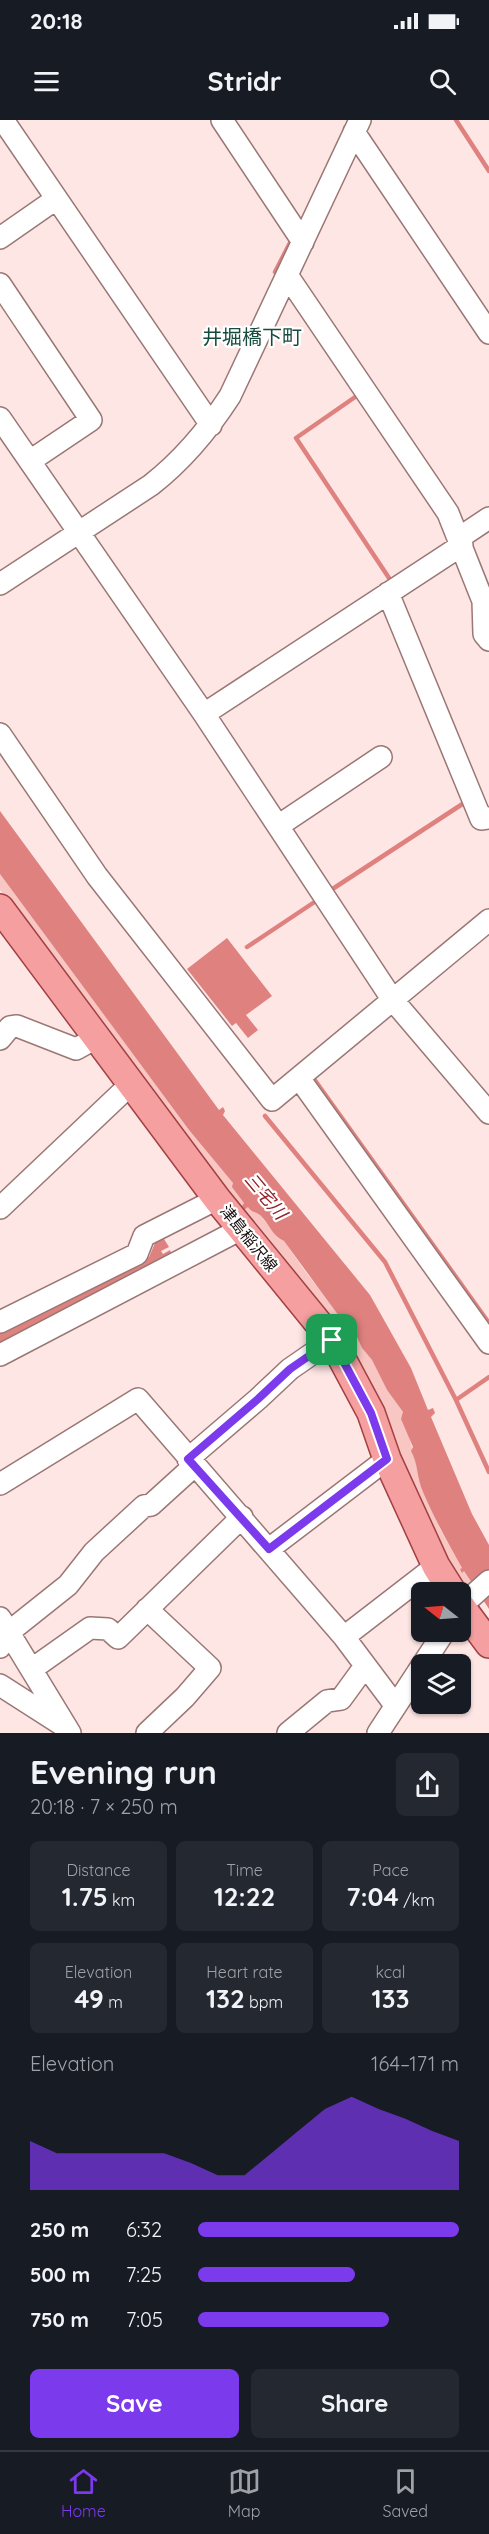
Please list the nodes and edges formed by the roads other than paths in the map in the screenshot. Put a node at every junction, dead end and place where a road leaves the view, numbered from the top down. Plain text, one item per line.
1 (3, 120) edge
2 (222, 120) edge
3 (237, 120) edge
4 (357, 126) edge
5 (56, 199) junction
6 (306, 235) junction
7 (0, 237) edge
8 (287, 275) junction
9 (0, 284) edge
10 (489, 333) edge
11 (0, 418) edge
12 (211, 425) junction
13 (30, 461) junction
14 (489, 518) edge
15 (80, 533) junction
16 (460, 541) junction
17 (0, 584) edge
18 (388, 593) junction
19 (489, 640) edge
20 (204, 714) junction
21 (0, 734) edge
22 (381, 757) dead end
23 (489, 818) edge
24 (278, 825) junction
25 (0, 909) edge
26 (489, 920) edge
27 (392, 999) junction
28 (3, 1028) edge
29 (96, 1038) junction
30 (299, 1078) junction
31 (131, 1084) junction
32 (489, 1113) edge
33 (217, 1199) junction
34 (0, 1208) edge
35 (241, 1229) junction
36 (0, 1322) edge
37 (332, 1340) junction
38 (489, 1343) edge
39 (0, 1355) edge
40 (387, 1459) junction
41 (191, 1462) junction
42 (0, 1484) edge
43 (242, 1517) junction
44 (269, 1549) junction
45 (436, 1566) junction
46 (489, 1581) edge
47 (447, 1582) edge
48 (471, 1594) edge
49 (147, 1609) junction
50 (471, 1617) edge
51 (3, 1632) edge
52 (344, 1637) junction
53 (437, 1642) edge
54 (489, 1644) edge
55 (365, 1666) junction
56 (32, 1669) junction
57 (0, 1685) edge
58 (395, 1705) junction
59 (68, 1730) edge
60 (147, 1733) edge
61 (288, 1733) edge
62 (378, 1733) edge

1 - 5 street
2 - 6 street
3 - 6 street
4 - 6 street
4 - 10 street
5 - 7 street
5 - 12 street
6 - 8 street
8 - 12 street
8 - 16 street
9 - 13 street
11 - 13 street
12 - 15 street
13 - 15 street
14 - 16 street
15 - 17 street
15 - 20 street
16 - 18 street
16 - 19 street
18 - 20 street
18 - 23 street
20 - 24 street
21 - 30 street
22 - 24 street
24 - 27 street
25 - 29 main road, 津島稲沢線
26 - 27 street
27 - 30 street
27 - 32 street
28 - 29 street
29 - 31 main road, 津島稲沢線
30 - 38 street
31 - 33 main road, 津島稲沢線
31 - 34 street
33 - 35 main road, 津島稲沢線
33 - 36 street
35 - 37 main road, 津島稲沢線
35 - 39 street
37 - 40 main road, 津島稲沢線
37 - 41 street
40 - 44 street
40 - 45 main road, 津島稲沢線
41 - 42 street
41 - 43 street
41 - 51 street
43 - 44 street
43 - 49 street
44 - 52 street
45 - 47 main road, 津島稲沢線
45 - 52 street
46 - 48 street
49 - 56 street
49 - 60 street
50 - 54 main road, 津島稲沢線
51 - 56 street
52 - 55 street
53 - 58 street
55 - 58 street
55 - 61 street
56 - 59 street
57 - 59 street
58 - 62 street

